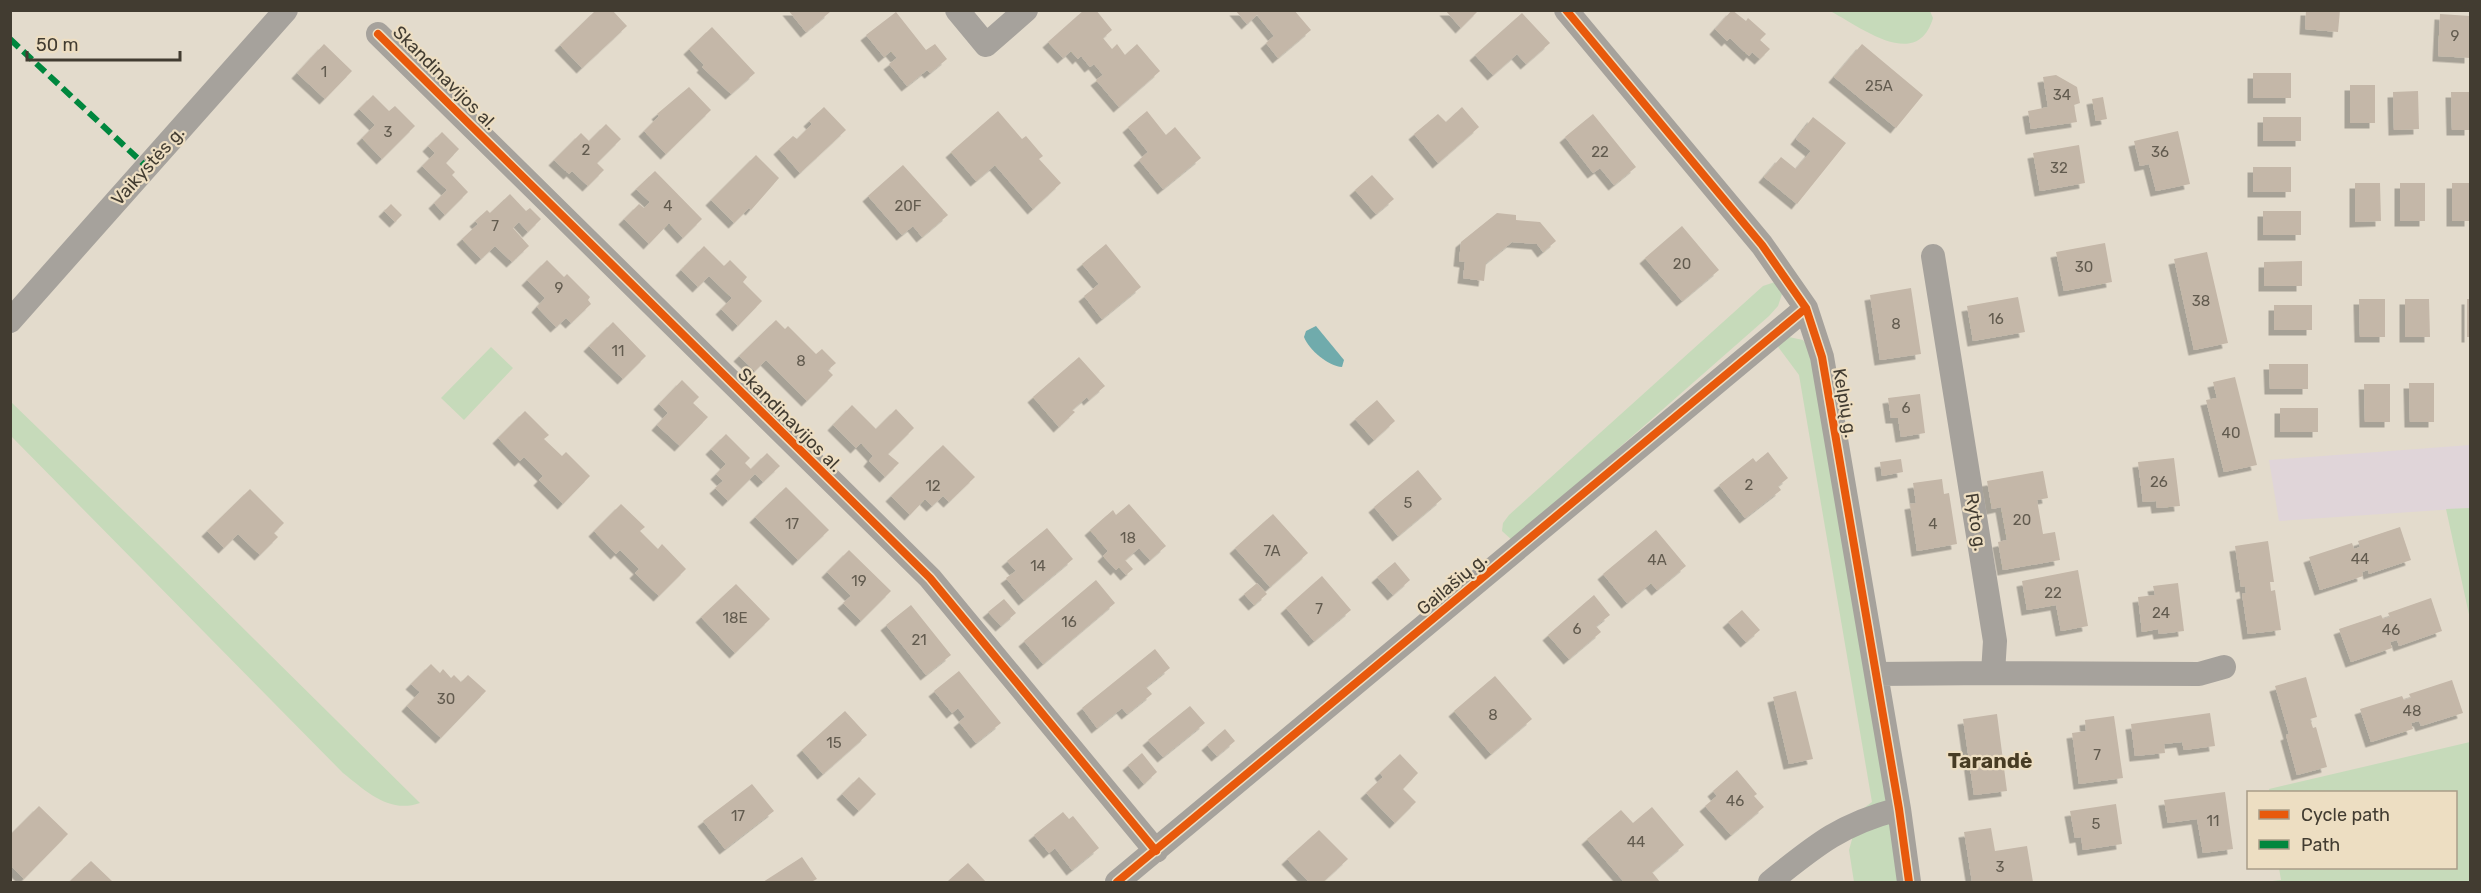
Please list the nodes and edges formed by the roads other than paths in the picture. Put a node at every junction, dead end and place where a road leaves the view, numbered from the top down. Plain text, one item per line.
1 (286, 10) edge
2 (957, 10) edge
3 (1026, 10) edge
4 (1566, 10) edge
5 (378, 34) dead end
6 (1933, 256) dead end
7 (1806, 308) junction
8 (10, 321) edge
9 (2224, 667) dead end
10 (1993, 673) junction
11 (1876, 674) junction
12 (1899, 809) junction
13 (1156, 851) junction
14 (1117, 882) edge
15 (1770, 882) edge
16 (1909, 882) edge

1 - 8 street, Vaikystės g.
2 - 3 street
4 - 7 street, Kelpių g.
5 - 13 street, Skandinavijos al.
6 - 10 street, Ryto g.
7 - 11 street, Kelpių g.
7 - 13 street, Gailašių g.
9 - 10 street
10 - 11 street
11 - 12 street, Kelpių g.
12 - 15 street
12 - 16 street, Kelpių g.
13 - 14 street, Gailašių g.

